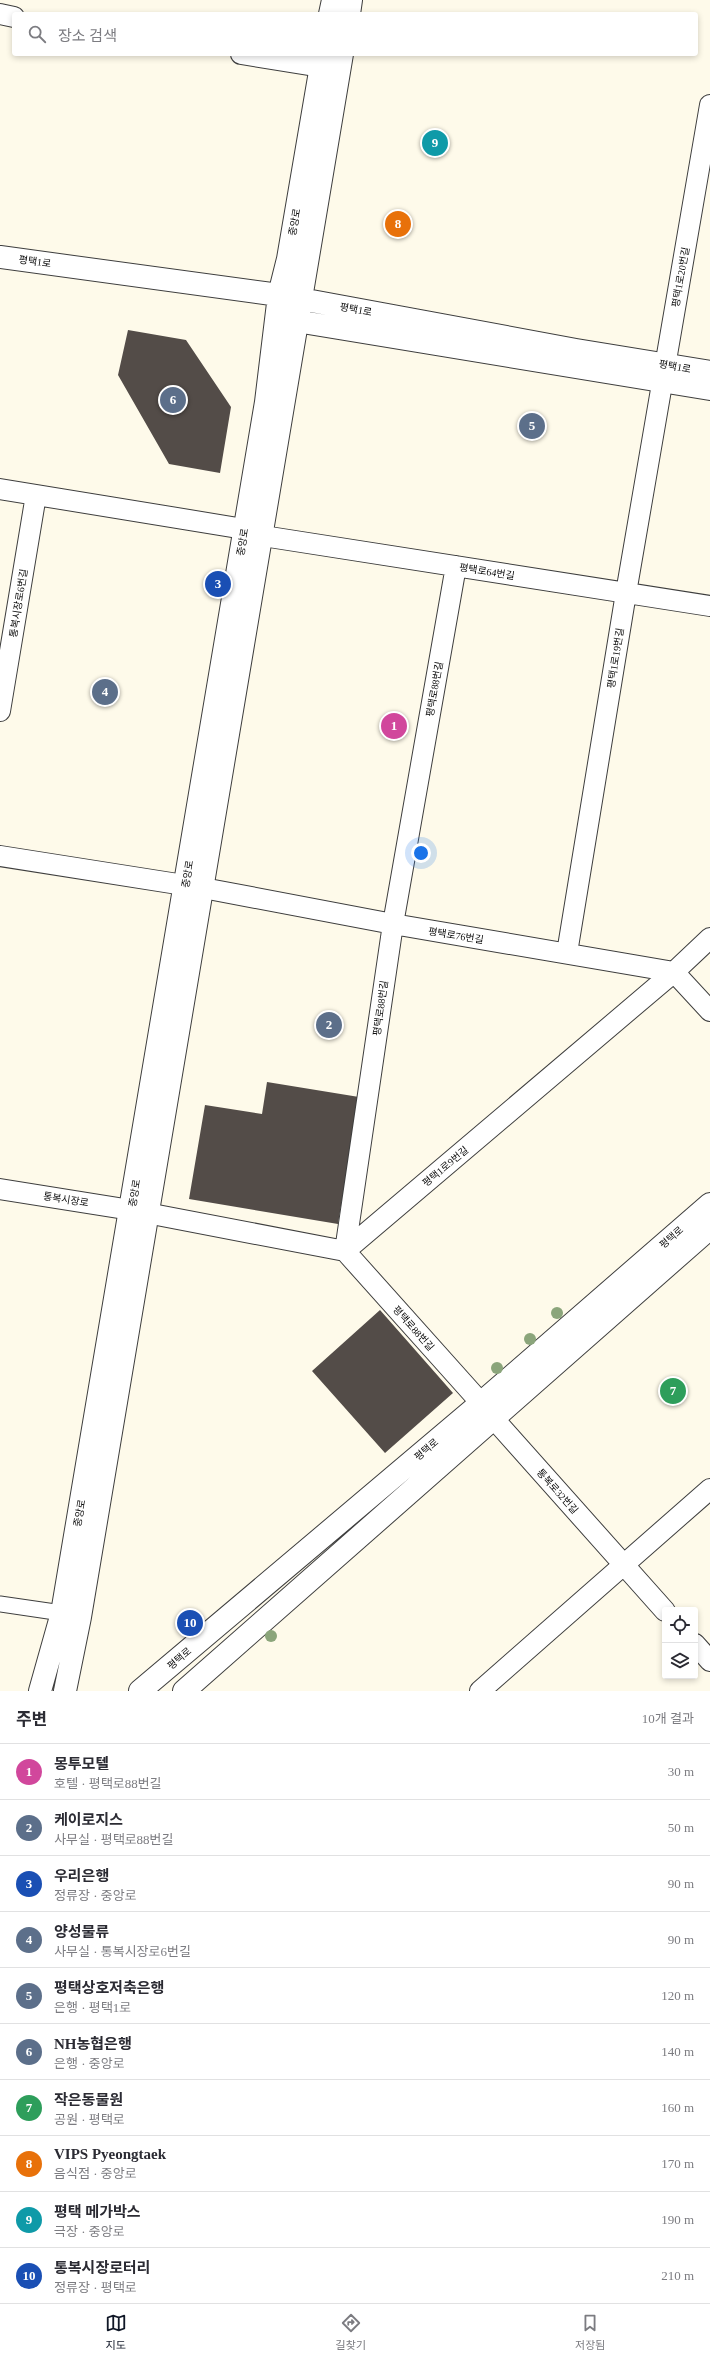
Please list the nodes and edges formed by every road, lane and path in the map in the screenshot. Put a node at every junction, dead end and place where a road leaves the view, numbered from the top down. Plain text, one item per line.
1 (333, 0) edge
2 (351, 0) edge
3 (330, 12) edge
4 (349, 12) edge
5 (0, 14) edge
6 (12, 17) edge
7 (264, 56) edge
8 (342, 56) edge
9 (322, 61) edge
10 (710, 105) edge
11 (703, 190) edge
12 (0, 257) edge
13 (279, 295) junction
14 (301, 299) junction
15 (277, 317) junction
16 (298, 321) junction
17 (663, 372) junction
18 (710, 372) edge
19 (710, 389) edge
20 (0, 489) edge
21 (36, 495) junction
22 (253, 533) junction
23 (456, 566) junction
24 (626, 593) junction
25 (710, 606) edge
26 (0, 711) edge
27 (0, 856) edge
28 (194, 887) junction
29 (392, 924) junction
30 (710, 938) edge
31 (567, 953) junction
32 (674, 972) junction
33 (710, 1011) edge
34 (0, 1189) edge
35 (710, 1204) edge
36 (140, 1212) junction
37 (710, 1228) edge
38 (345, 1251) junction
39 (487, 1411) junction
40 (710, 1489) edge
41 (623, 1564) junction
42 (0, 1604) edge
43 (662, 1608) edge
44 (62, 1613) junction
45 (698, 1647) edge
46 (710, 1661) edge
47 (66, 1690) edge
48 (40, 1691) edge
49 (140, 1691) edge
50 (184, 1691) edge
51 (480, 1691) edge

1 - 3 street
2 - 4 street
5 - 6 street
7 - 9 street
8 - 14 street, 중앙로
9 - 13 street, 중앙로
10 - 11 street, 평택1로20번길
11 - 17 street, 평택1로20번길
12 - 13 street, 평택1로
13 - 14 street, 평택1로
13 - 15 street, 중앙로
14 - 16 street, 중앙로
14 - 17 street, 평택1로
15 - 16 street
15 - 22 street, 중앙로
16 - 17 street
16 - 22 street, 중앙로
17 - 18 street, 평택1로
17 - 19 street
17 - 24 street, 평택1로19번길
20 - 21 street
21 - 22 street
21 - 26 street, 통복시장로6번길
22 - 23 street, 평택로64번길
22 - 28 street, 중앙로
23 - 24 street, 평택로64번길
23 - 29 street, 평택로88번길
24 - 25 street, 평택로64번길
24 - 31 street, 평택1로19번길
27 - 28 street
28 - 29 street, 평택로76번길
28 - 36 street, 중앙로
29 - 31 street, 평택로76번길
29 - 38 street, 평택로88번길
30 - 32 street, 평택1로9번길
31 - 32 street, 평택로76번길
32 - 33 street
32 - 38 street, 평택1로9번길
34 - 36 street, 통복시장로
35 - 39 street, 평택로
36 - 38 street
36 - 44 street, 중앙로
36 - 47 street, 중앙로
37 - 39 street, 평택로
38 - 39 street, 평택로88번길
39 - 41 street, 통복로32번길
39 - 49 street, 평택로
39 - 50 street, 평택로
40 - 41 street
41 - 43 street, 통복로32번길
41 - 51 street
42 - 44 street
44 - 48 street, 중앙로
45 - 46 street

